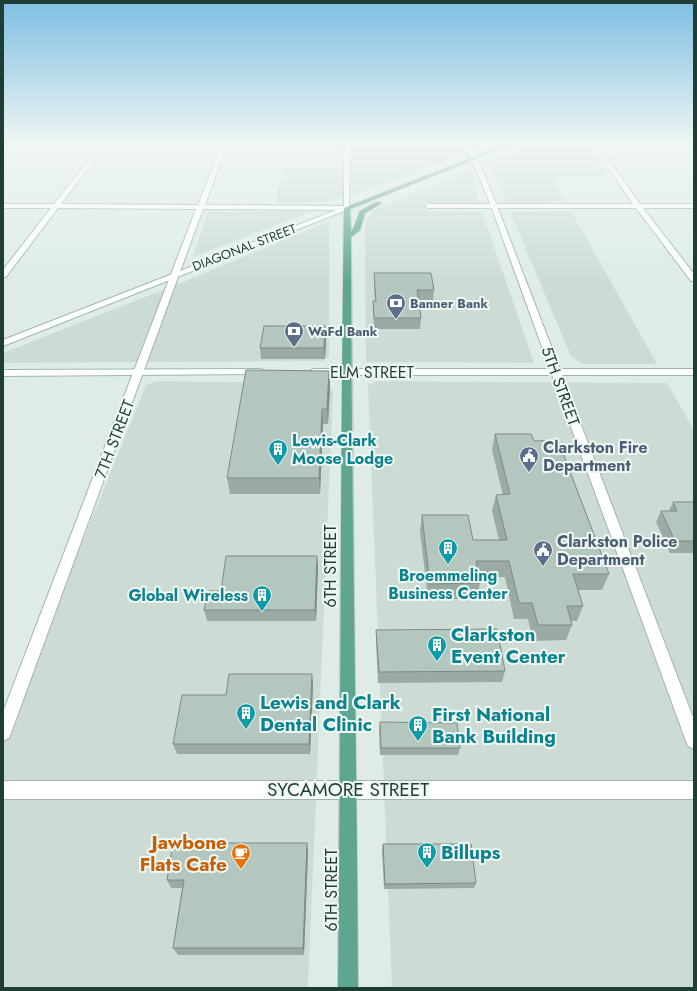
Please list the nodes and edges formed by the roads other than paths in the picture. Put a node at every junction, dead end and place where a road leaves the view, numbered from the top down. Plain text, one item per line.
1 (68, 191) edge
2 (206, 191) edge
3 (347, 191) edge
4 (389, 191) edge
5 (405, 191) edge
6 (488, 191) edge
7 (627, 191) edge
8 (3, 206) edge
9 (57, 206) junction
10 (428, 206) dead end
11 (494, 206) junction
12 (638, 206) junction
13 (694, 206) edge
14 (200, 207) junction
15 (347, 208) junction
16 (347, 236) junction
17 (177, 273) junction
18 (3, 276) edge
19 (694, 279) edge
20 (3, 343) edge
21 (3, 372) edge
22 (139, 372) junction
23 (269, 372) edge
24 (300, 372) edge
25 (346, 372) junction
26 (556, 372) junction
27 (694, 372) edge
28 (3, 732) edge
29 (694, 741) edge
30 (348, 789) junction
31 (3, 790) edge
32 (694, 790) edge
33 (348, 988) edge

1 - 9 street
2 - 14 street, 7TH STREET
3 - 15 street, 6TH STREET
4 - 15 main road, DIAGONAL STREET
5 - 16 main road
6 - 11 street, 5TH STREET
7 - 12 street
8 - 9 street
9 - 14 street
9 - 18 street
10 - 11 street
11 - 12 street
11 - 26 street, 5TH STREET
12 - 13 street
12 - 19 street
14 - 15 street
14 - 17 street, 7TH STREET
15 - 16 main road, 6TH STREET
15 - 17 street, DIAGONAL STREET
16 - 25 main road, 6TH STREET
17 - 20 street, DIAGONAL STREET
17 - 22 street, 7TH STREET
21 - 22 street
22 - 23 street
22 - 28 street, 7TH STREET
24 - 25 street, ELM STREET
25 - 26 street, ELM STREET
25 - 30 main road, 6TH STREET
26 - 27 street, ELM STREET
26 - 29 street, 5TH STREET
30 - 31 street, SYCAMORE STREET
30 - 32 street, SYCAMORE STREET
30 - 33 main road, 6TH STREET

